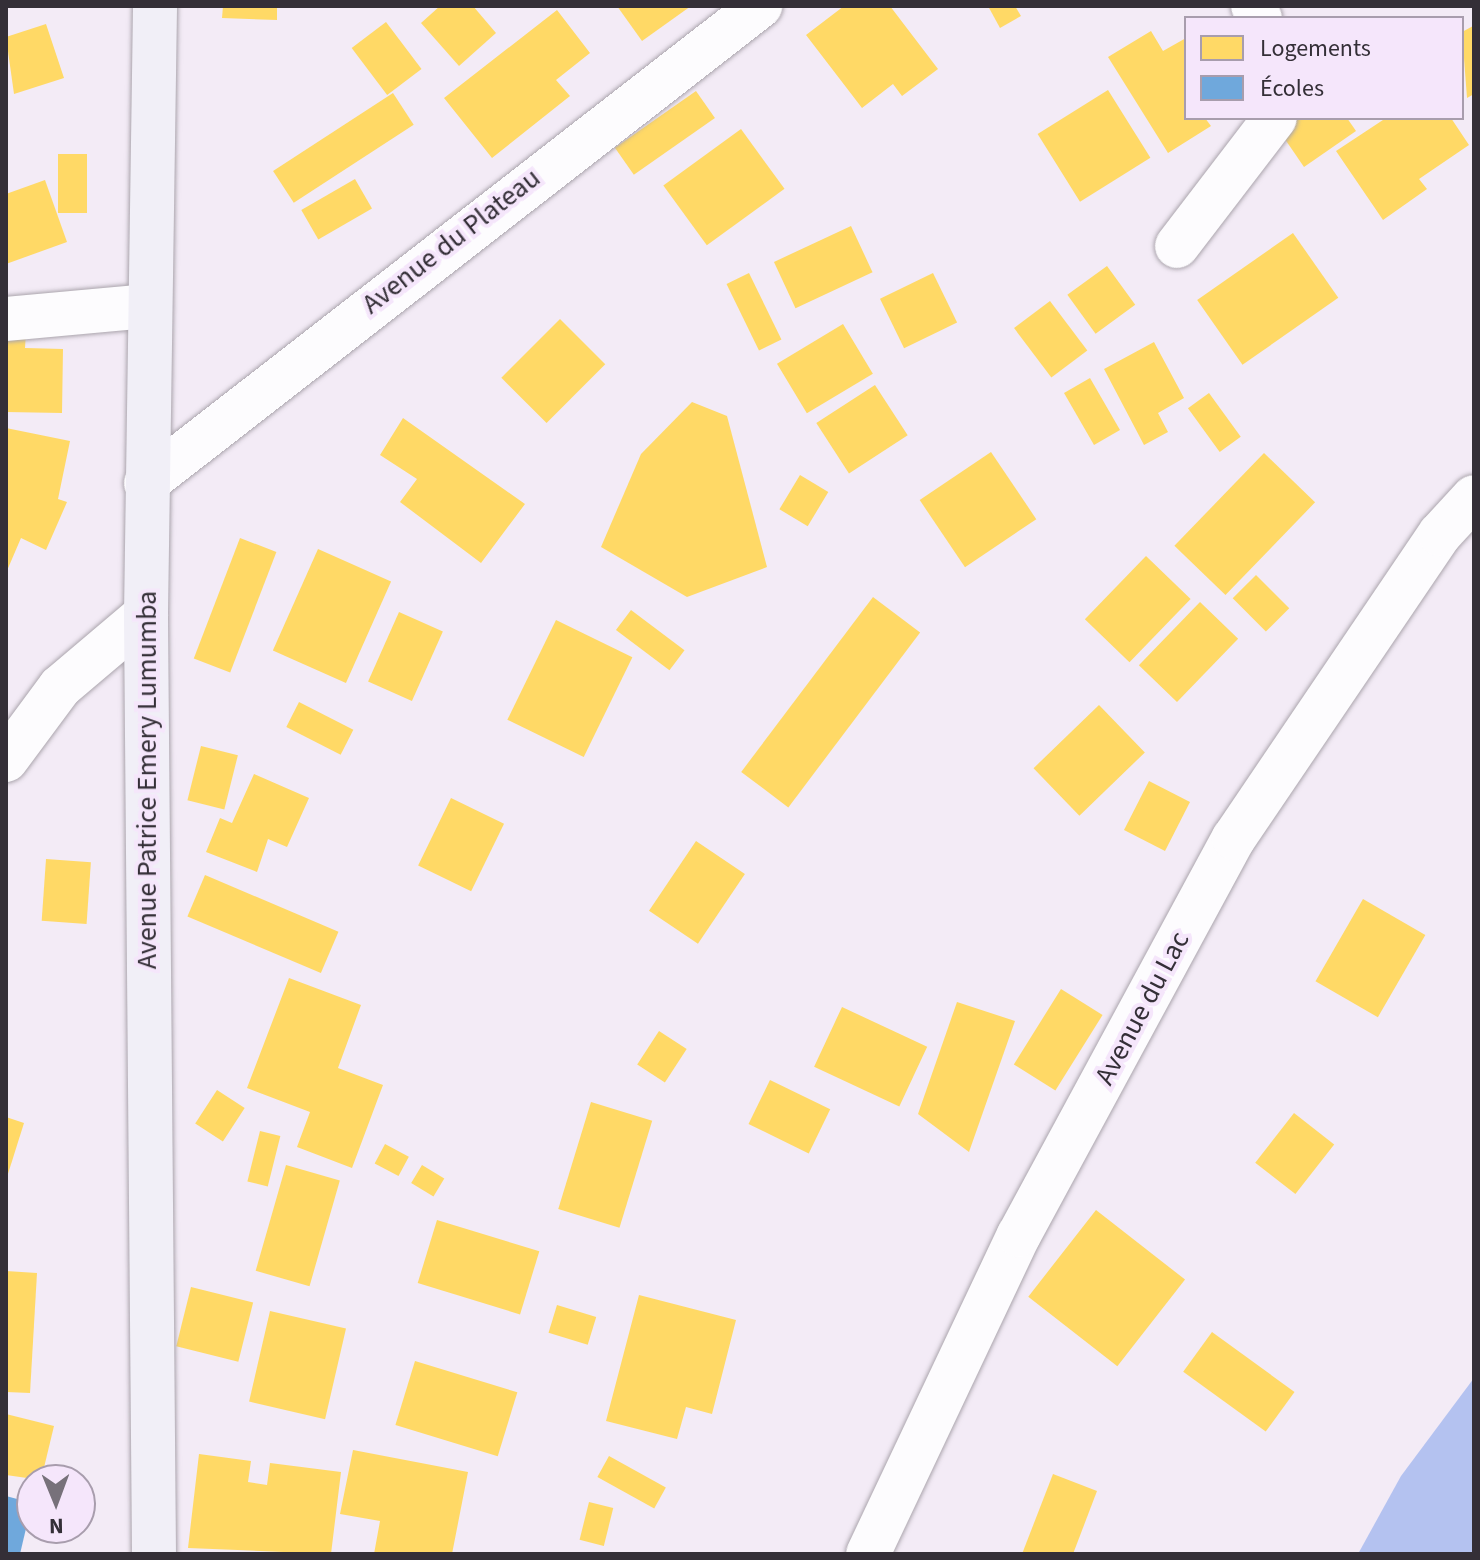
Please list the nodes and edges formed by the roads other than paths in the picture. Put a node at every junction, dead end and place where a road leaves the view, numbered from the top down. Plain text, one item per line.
1 (155, 6) edge
2 (760, 6) edge
3 (1273, 120) edge
4 (1177, 246) dead end
5 (149, 306) junction
6 (6, 319) edge
7 (146, 483) junction
8 (1474, 497) edge
9 (146, 614) junction
10 (6, 760) edge
11 (154, 1554) edge
12 (868, 1554) edge

1 - 5 main road, Avenue Patrice Emery Lumumba
2 - 7 street, Avenue du Plateau
3 - 4 street
5 - 6 street
5 - 7 main road, Avenue Patrice Emery Lumumba
7 - 9 main road, Avenue Patrice Emery Lumumba
8 - 12 street, Avenue du Lac
9 - 10 street
9 - 11 main road, Avenue Patrice Emery Lumumba

